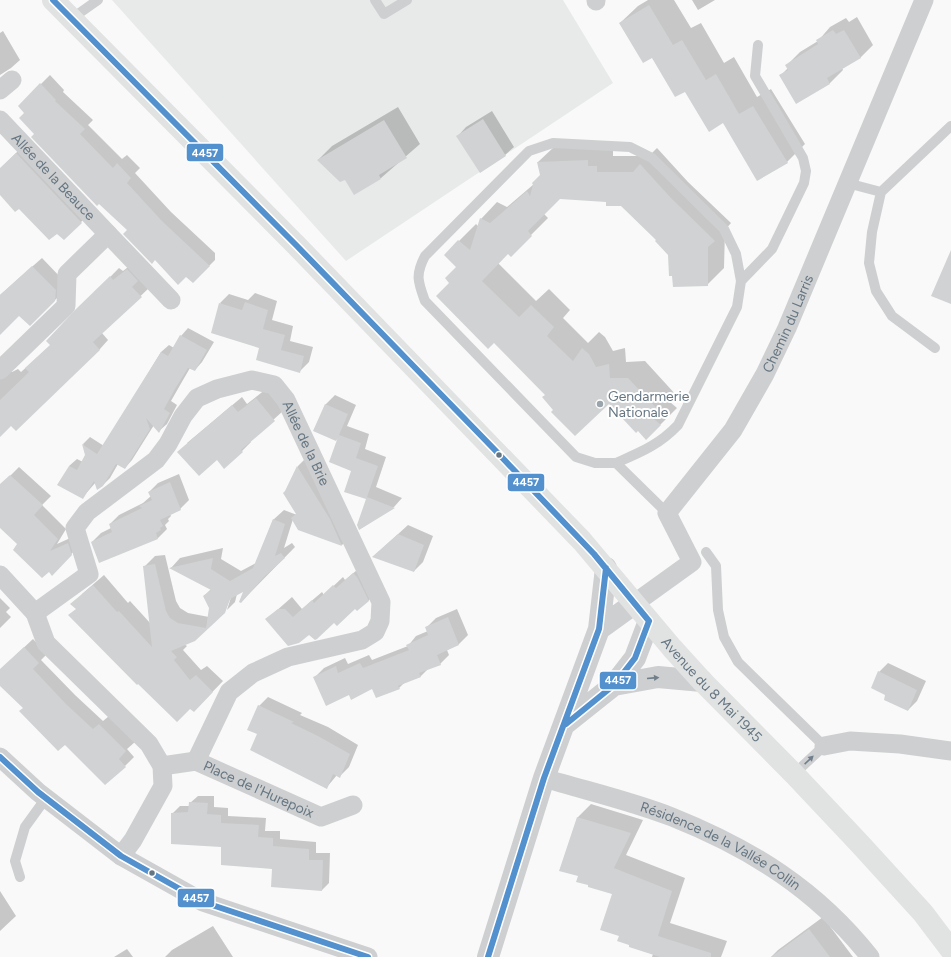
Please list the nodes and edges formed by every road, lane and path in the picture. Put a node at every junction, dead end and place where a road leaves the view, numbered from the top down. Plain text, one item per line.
1 (54, 0) edge
2 (98, 0) edge
3 (375, 0) edge
4 (407, 0) edge
5 (924, 0) edge
6 (71, 19) junction
7 (758, 45) dead end
8 (0, 120) edge
9 (951, 126) edge
10 (847, 183) junction
11 (881, 192) junction
12 (108, 234) junction
13 (741, 281) junction
14 (171, 300) dead end
15 (935, 348) dead end
16 (0, 370) edge
17 (616, 463) junction
18 (667, 513) junction
19 (706, 552) dead end
20 (606, 568) junction
21 (0, 575) edge
22 (635, 603) junction
23 (35, 613) junction
24 (649, 621) junction
25 (599, 629) junction
26 (702, 681) junction
27 (614, 685) junction
28 (565, 724) junction
29 (824, 746) junction
30 (951, 751) edge
31 (0, 757) edge
32 (196, 761) junction
33 (162, 766) junction
34 (794, 774) junction
35 (544, 778) junction
36 (46, 798) junction
37 (353, 804) dead end
38 (121, 856) junction
39 (20, 877) dead end
40 (951, 950) edge
41 (361, 956) edge
42 (488, 957) edge
43 (870, 957) edge

1 - 6 main road, Avenue du 8 Mai 1945
2 - 6 lane
3 - 4 lane
5 - 10 street, Chemin du Larris
6 - 20 main road, Avenue du 8 Mai 1945
7 - 13 lane
8 - 12 street, Allée de la Beauce
9 - 11 lane
10 - 11 lane
10 - 18 street, Chemin du Larris
11 - 15 lane
12 - 14 street, Allée de la Beauce
12 - 16 street
13 - 17 lane
13 - 17 lane
17 - 18 lane
18 - 22 street
19 - 29 lane
20 - 22 main road, Avenue du 8 Mai 1945
20 - 25 street
21 - 23 street
22 - 24 main road, Avenue du 8 Mai 1945
22 - 25 street
23 - 32 street, Allée de la Brie
23 - 33 street
24 - 26 main road, Avenue du 8 Mai 1945
24 - 27 street
25 - 28 street
27 -> 26 street
26 - 34 main road, Avenue du 8 Mai 1945
27 - 28 street
28 - 35 street
29 - 30 street
34 -> 29 lane
31 - 36 street
32 - 33 street, Place de l'Hurepoix
32 - 37 street, Place de l'Hurepoix
33 - 38 street
34 - 40 main road, Avenue du 8 Mai 1945
35 - 42 street
35 - 43 street, Résidence de la Vallée Collin
36 - 38 street
36 - 39 lane
38 - 41 street

